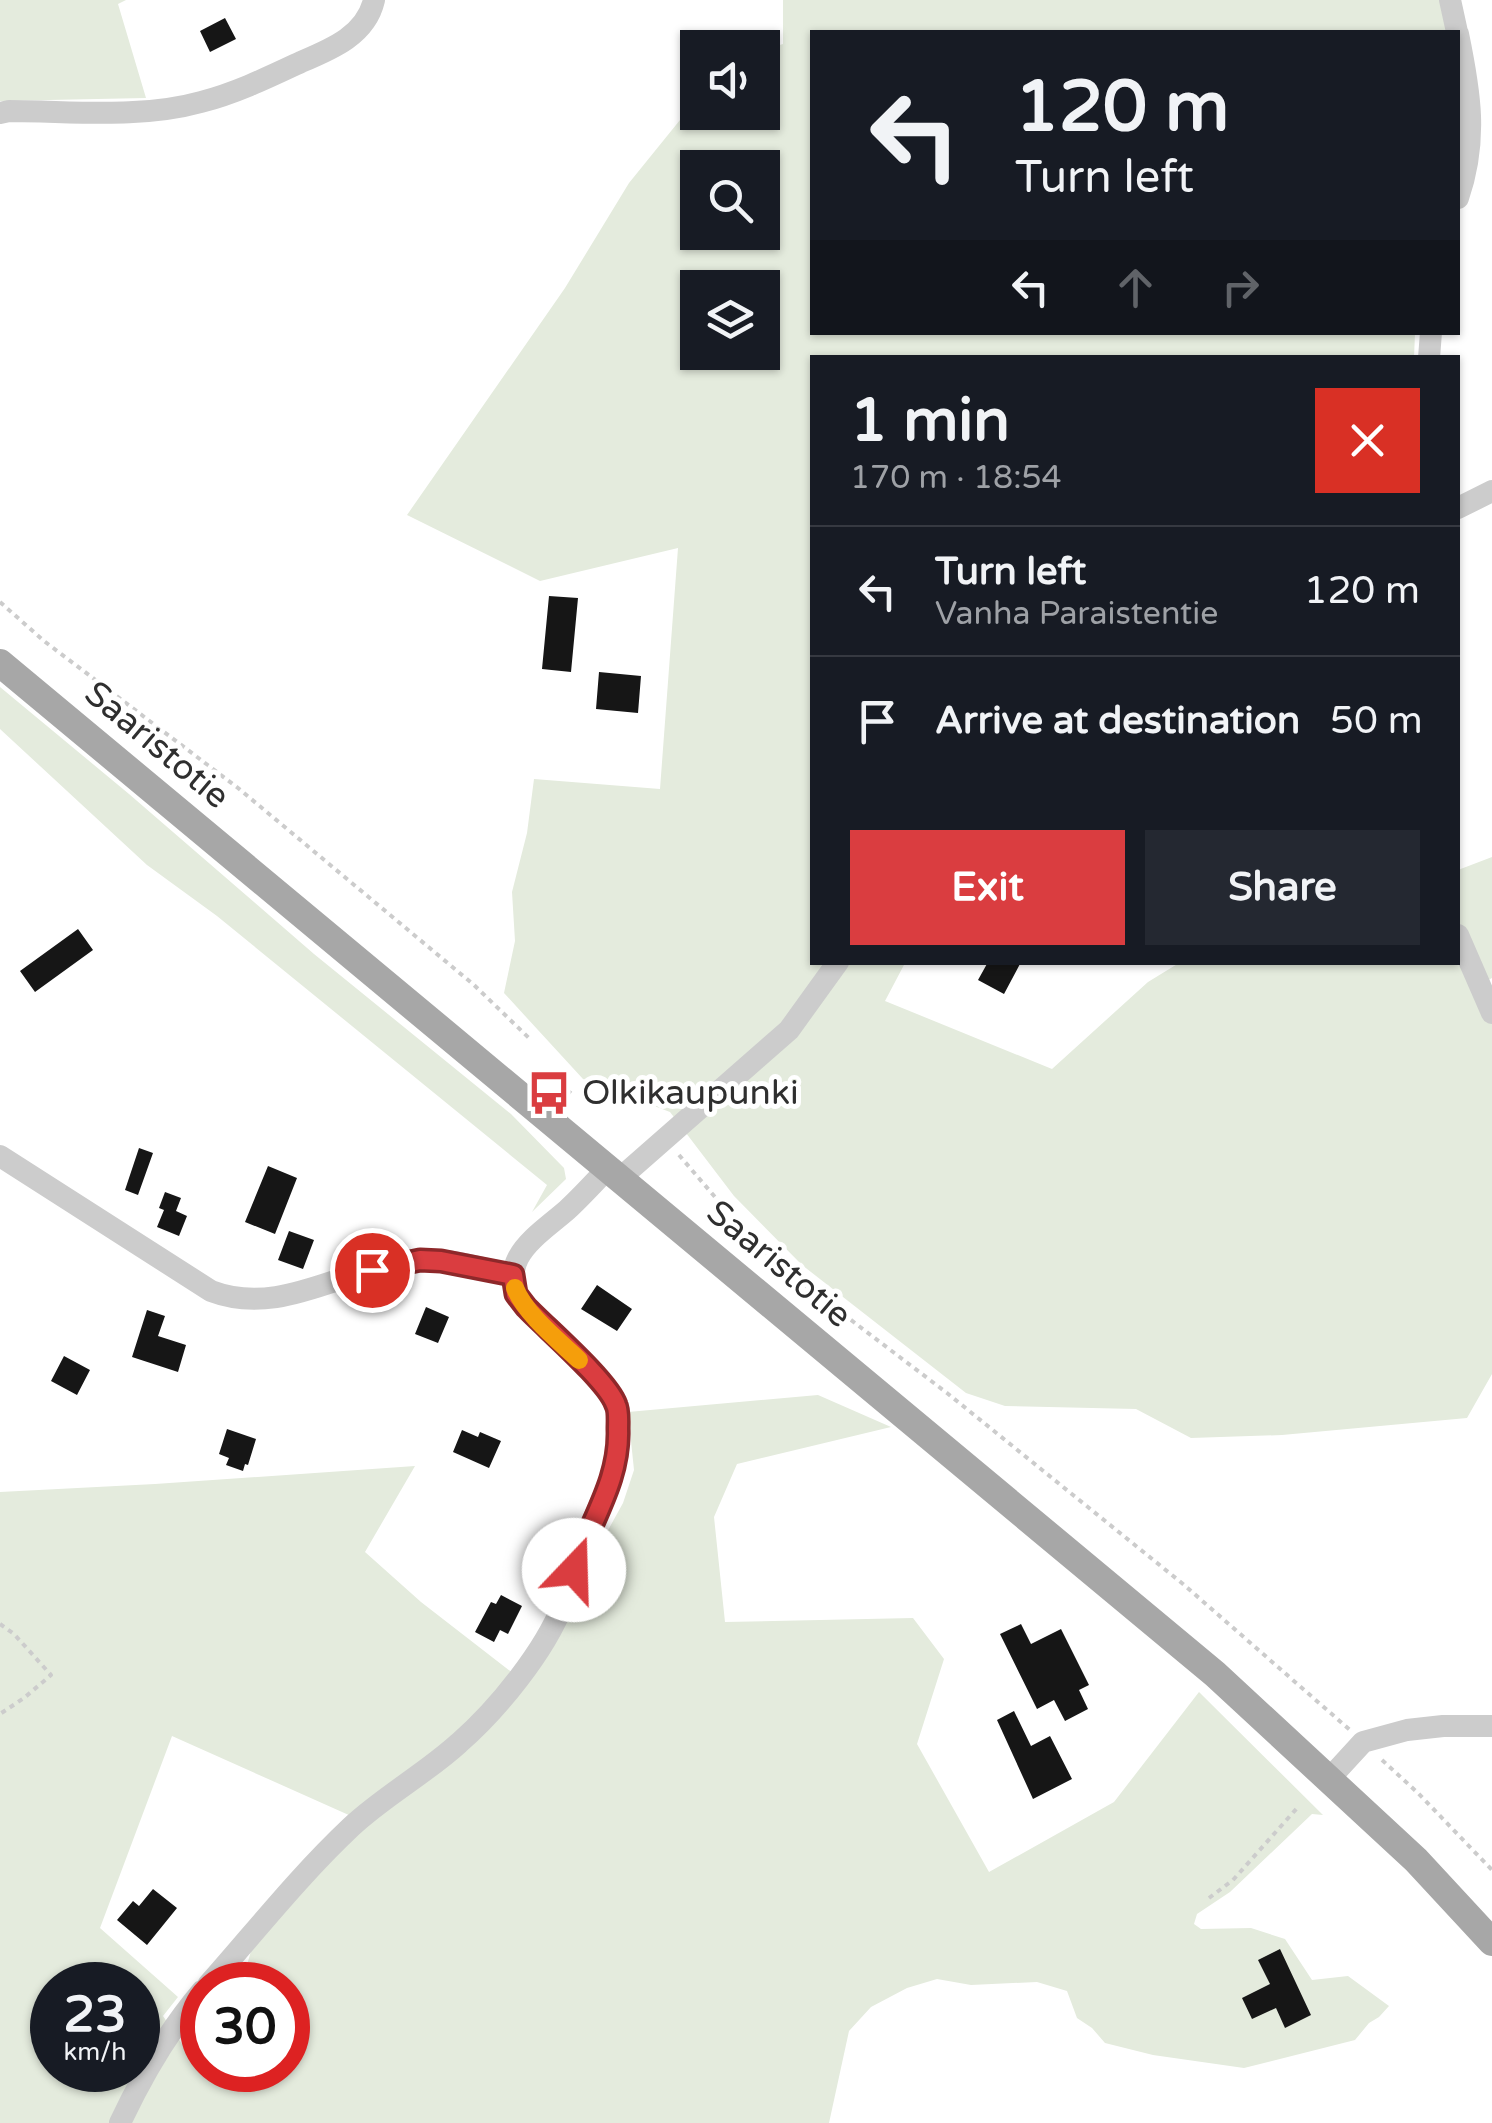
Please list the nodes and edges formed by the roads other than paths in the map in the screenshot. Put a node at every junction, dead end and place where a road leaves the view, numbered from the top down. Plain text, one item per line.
1 (374, 0) edge
2 (1450, 0) edge
3 (1456, 30) edge
4 (1460, 46) edge
5 (0, 113) edge
6 (1460, 192) edge
7 (1492, 491) edge
8 (1460, 507) edge
9 (0, 663) edge
10 (1460, 940) edge
11 (836, 965) edge
12 (1492, 1012) edge
13 (0, 1156) edge
14 (613, 1175) junction
15 (513, 1275) junction
16 (1492, 1726) edge
17 (1330, 1778) junction
18 (1492, 1942) edge
19 (227, 1962) edge
20 (180, 2020) edge
21 (120, 2123) edge

1 - 5 street
2 - 3 street
4 - 6 street
7 - 8 street
9 - 14 main road, Saaristotie
10 - 12 street
11 - 14 street
13 - 15 street
14 - 15 street
14 - 17 main road, Saaristotie
15 - 19 street
16 - 17 street
17 - 18 main road, Saaristotie
20 - 21 street

